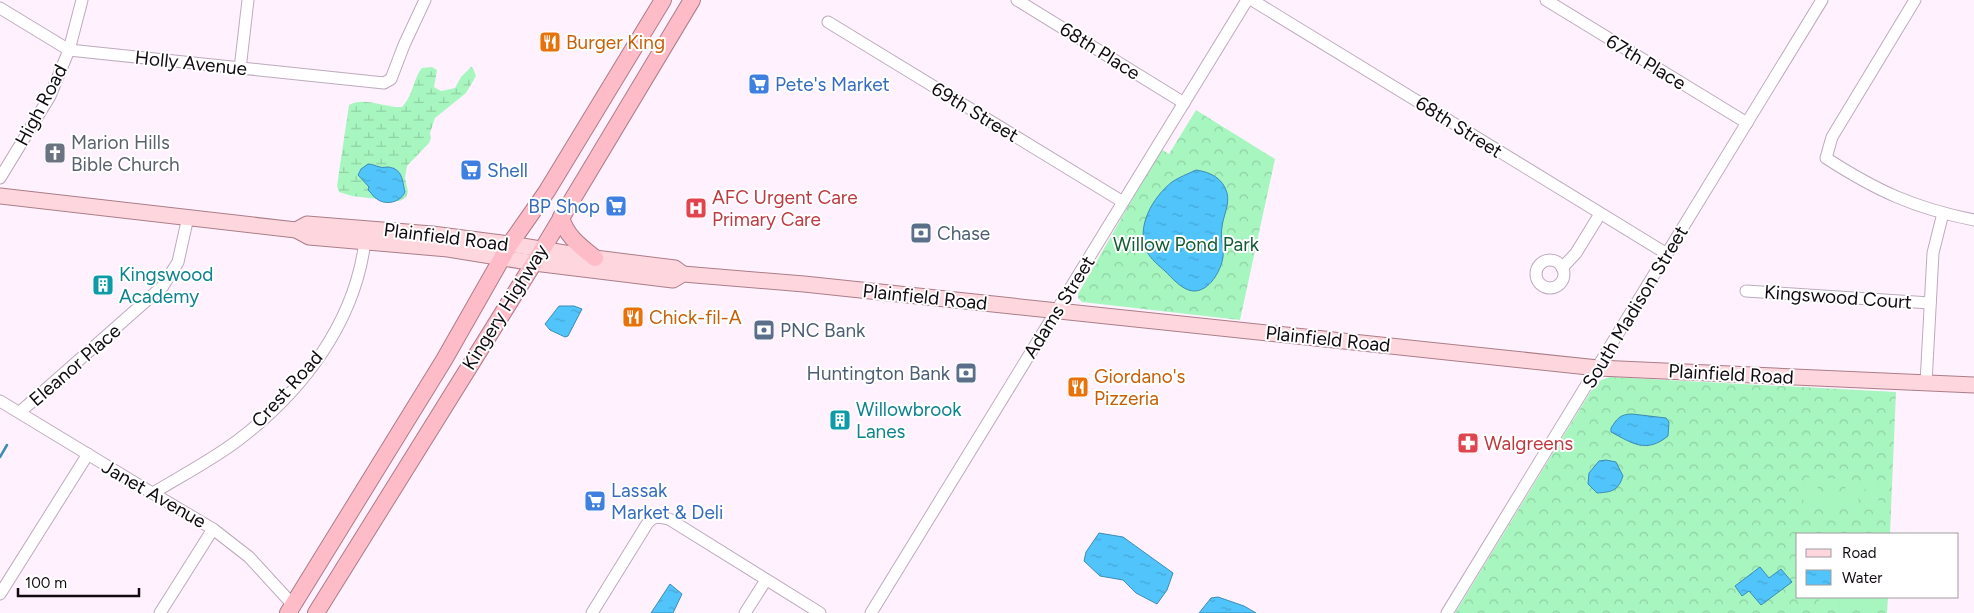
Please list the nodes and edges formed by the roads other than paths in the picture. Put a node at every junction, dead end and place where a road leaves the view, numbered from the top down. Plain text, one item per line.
1 (82, 0) edge
2 (248, 0) edge
3 (425, 0) edge
4 (663, 0) edge
5 (692, 0) edge
6 (1017, 0) edge
7 (1247, 0) edge
8 (1252, 0) edge
9 (1546, 0) edge
10 (1822, 0) edge
11 (1915, 0) edge
12 (0, 8) edge
13 (828, 22) dead end
14 (69, 50) junction
15 (240, 69) junction
16 (1184, 103) junction
17 (1746, 123) junction
18 (0, 178) edge
19 (0, 196) edge
20 (1123, 202) junction
21 (1943, 213) junction
22 (1600, 214) junction
23 (188, 217) junction
24 (560, 217) junction
25 (1974, 220) edge
26 (296, 230) junction
27 (365, 241) junction
28 (510, 244) junction
29 (1666, 254) junction
30 (538, 256) junction
31 (502, 258) junction
32 (595, 258) junction
33 (1562, 268) dead end
34 (683, 274) junction
35 (1746, 291) dead end
36 (1930, 303) junction
37 (1056, 311) junction
38 (1598, 368) junction
39 (1926, 383) junction
40 (1974, 385) edge
41 (0, 401) edge
42 (20, 412) junction
43 (88, 454) junction
44 (153, 493) junction
45 (213, 528) junction
46 (766, 580) junction
47 (0, 594) edge
48 (290, 609) edge
49 (160, 613) edge
50 (316, 613) edge
51 (592, 613) edge
52 (744, 613) edge
53 (820, 613) edge
54 (871, 613) edge
55 (1447, 613) edge

1 - 14 street, High Road
2 - 15 street
3 - 15 street, Holly Avenue
4 - 28 highway, Kingery Highway
5 - 24 highway, Kingery Highway
6 - 16 street, 68th Place
7 - 16 street, Adams Street
8 - 22 street, 68th Street
9 - 17 street, 67th Place
10 - 17 street, South Madison Street
11 - 21 street
12 - 14 street, Holly Avenue
13 - 20 street, 69th Street
14 - 15 street, Holly Avenue
14 - 18 street, High Road
16 - 20 street, Adams Street
17 - 29 street, South Madison Street
19 - 23 main road, Plainfield Road
20 - 37 street, Adams Street
21 - 25 street
21 - 36 street
22 - 29 street, 68th Street
22 - 33 street
23 - 26 main road, Plainfield Road
23 - 42 street, Eleanor Place
24 - 30 highway, Kingery Highway
24 - 32 highway
26 - 27 main road, Plainfield Road
26 - 28 main road, Plainfield Road
27 - 31 main road, Plainfield Road
27 - 44 street, Crest Road
28 - 30 main road, Plainfield Road
28 - 31 highway, Kingery Highway
29 - 38 street, South Madison Street
30 - 31 main road, Plainfield Road
30 - 32 main road, Plainfield Road
30 - 34 main road, Plainfield Road
30 - 50 highway, Kingery Highway
31 - 48 highway, Kingery Highway
32 - 34 main road, Plainfield Road
34 - 37 main road, Plainfield Road
35 - 36 street, Kingswood Court
36 - 39 street
37 - 38 main road, Plainfield Road
37 - 54 street, Adams Street
38 - 39 main road, Plainfield Road
38 - 55 street, South Madison Street
39 - 40 main road, Plainfield Road
41 - 42 street, Janet Avenue
42 - 43 street, Janet Avenue
43 - 44 street, Janet Avenue
43 - 47 street
44 - 45 street, Janet Avenue
45 - 48 street, Janet Avenue
45 - 49 street
46 - 51 street
46 - 52 street
46 - 53 street

